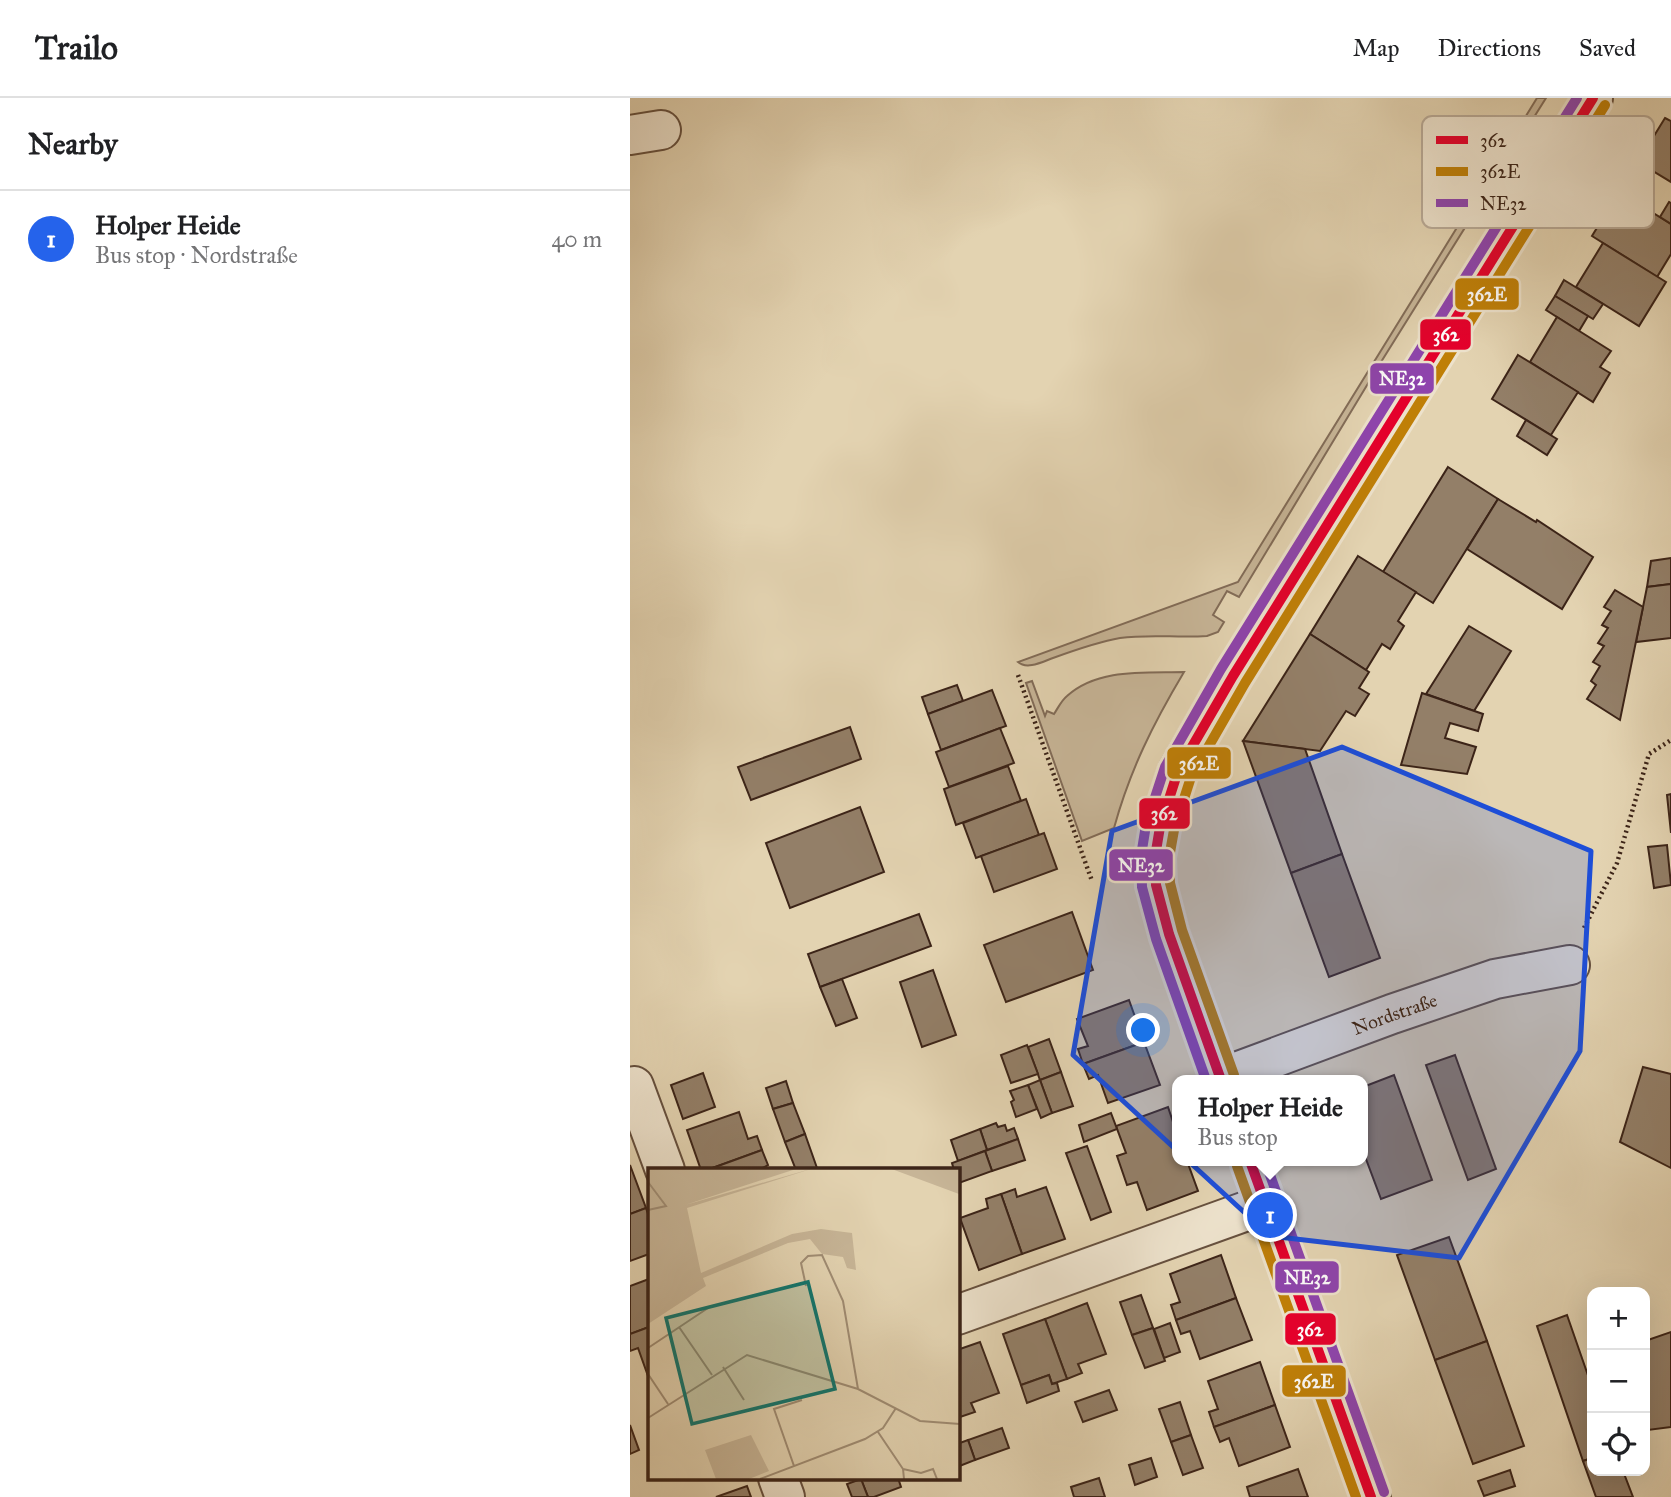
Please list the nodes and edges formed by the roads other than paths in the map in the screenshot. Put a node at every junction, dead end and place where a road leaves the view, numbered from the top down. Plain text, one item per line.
1 (1593, 98) edge
2 (1582, 116) edge
3 (1512, 228) edge
4 (1570, 965) road end
5 (1220, 1075) edge
6 (1232, 1075) edge
7 (634, 1086) dead end
8 (1252, 1166) edge
9 (664, 1168) edge
10 (1266, 1204) junction
11 (959, 1314) edge
12 (779, 1480) edge
13 (785, 1497) edge
14 (1371, 1497) edge

1 - 2 street, Nordstraße
3 - 5 street, Nordstraße
4 - 6 street, Nordstraße
7 - 9 street
8 - 10 street
10 - 11 street
10 - 14 street
12 - 13 street

